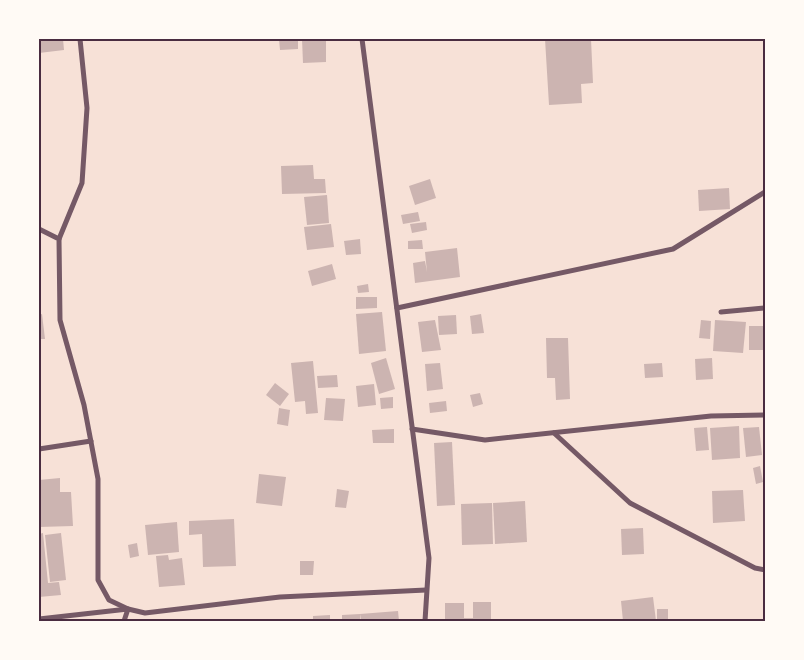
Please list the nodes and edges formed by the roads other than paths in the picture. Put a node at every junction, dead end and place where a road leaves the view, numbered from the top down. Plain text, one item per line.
1 (80, 39) edge
2 (362, 39) edge
3 (765, 192) edge
4 (39, 229) edge
5 (59, 239) junction
6 (397, 308) junction
7 (765, 308) edge
8 (721, 312) dead end
9 (765, 415) edge
10 (412, 428) junction
11 (554, 433) junction
12 (91, 441) junction
13 (39, 449) edge
14 (765, 570) edge
15 (426, 590) junction
16 (128, 609) junction
17 (39, 619) edge
18 (124, 621) edge
19 (425, 621) edge

1 - 5 street
2 - 6 street
3 - 6 street
4 - 5 street
5 - 12 street
6 - 10 street
7 - 8 street
9 - 11 street
10 - 11 street
10 - 15 street
11 - 14 street
12 - 13 street
12 - 16 street
15 - 16 street
15 - 19 street
16 - 17 street
16 - 18 street

